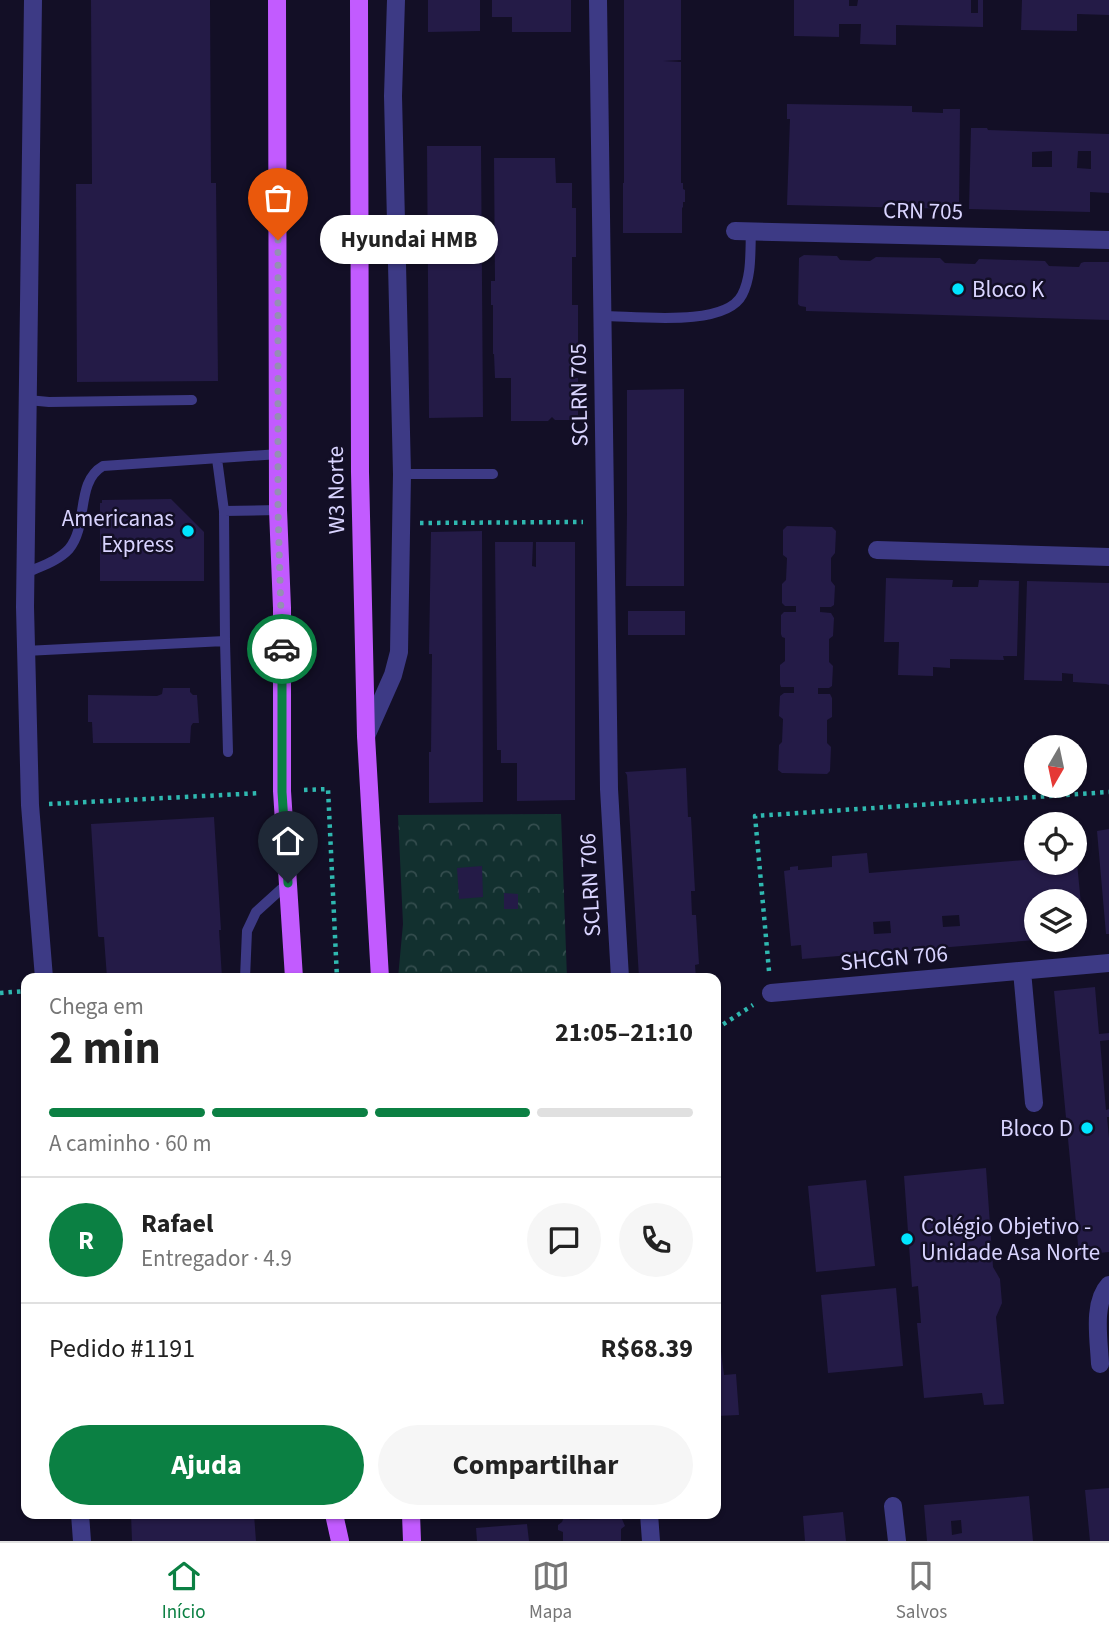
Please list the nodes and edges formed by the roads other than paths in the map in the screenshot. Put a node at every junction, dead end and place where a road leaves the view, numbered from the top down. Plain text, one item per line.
1 (33, 0) edge
2 (276, 0) edge
3 (356, 0) edge
4 (396, 0) edge
5 (598, 0) edge
6 (743, 231) joint
7 (1109, 240) edge
8 (603, 316) junction
9 (28, 400) junction
10 (192, 400) dead end
11 (279, 454) junction
12 (217, 459) junction
13 (402, 474) junction
14 (493, 474) dead end
15 (278, 510) junction
16 (224, 511) junction
17 (877, 550) dead end
18 (1109, 557) edge
19 (26, 573) junction
20 (225, 641) junction
21 (26, 651) junction
22 (366, 736) junction
23 (228, 752) dead end
24 (609, 789) joint
25 (288, 883) junction
26 (1109, 963) edge
27 (1022, 971) junction
28 (44, 973) edge
29 (245, 973) edge
30 (293, 973) edge
31 (380, 973) edge
32 (620, 973) edge
33 (771, 993) road end
34 (1034, 1104) dead end
35 (1109, 1285) edge
36 (1100, 1364) dead end
37 (893, 1506) dead end
38 (80, 1519) edge
39 (331, 1519) edge
40 (333, 1519) edge
41 (411, 1519) edge
42 (649, 1519) edge
43 (82, 1541) edge
44 (330, 1541) edge
45 (340, 1541) edge
46 (412, 1541) edge
47 (651, 1541) edge
48 (897, 1541) edge

1 - 9 street
2 - 11 main road
3 - 22 main road, W3 Norte
4 - 13 street
5 - 8 street, SCLRN 705
6 - 7 street, CRN 705
6 - 8 lane
8 - 24 street, SCLRN 705
9 - 10 lane
9 - 19 street
11 - 12 lane
11 - 15 main road
12 - 16 lane
12 - 19 lane
13 - 14 lane
13 - 22 street
15 - 16 lane
15 - 25 main road
16 - 20 lane
17 - 18 street
19 - 21 street
20 - 21 lane
20 - 23 lane
21 - 28 street
22 - 31 main road, W3 Norte
24 - 32 street, SCLRN 706
25 - 29 lane
25 - 30 main road
26 - 27 street, SHCGN 706
27 - 33 street, SHCGN 706
27 - 34 street
35 - 36 street
37 - 48 street
38 - 43 street
39 - 44 main road
40 - 45 main road
41 - 46 main road
42 - 47 street

